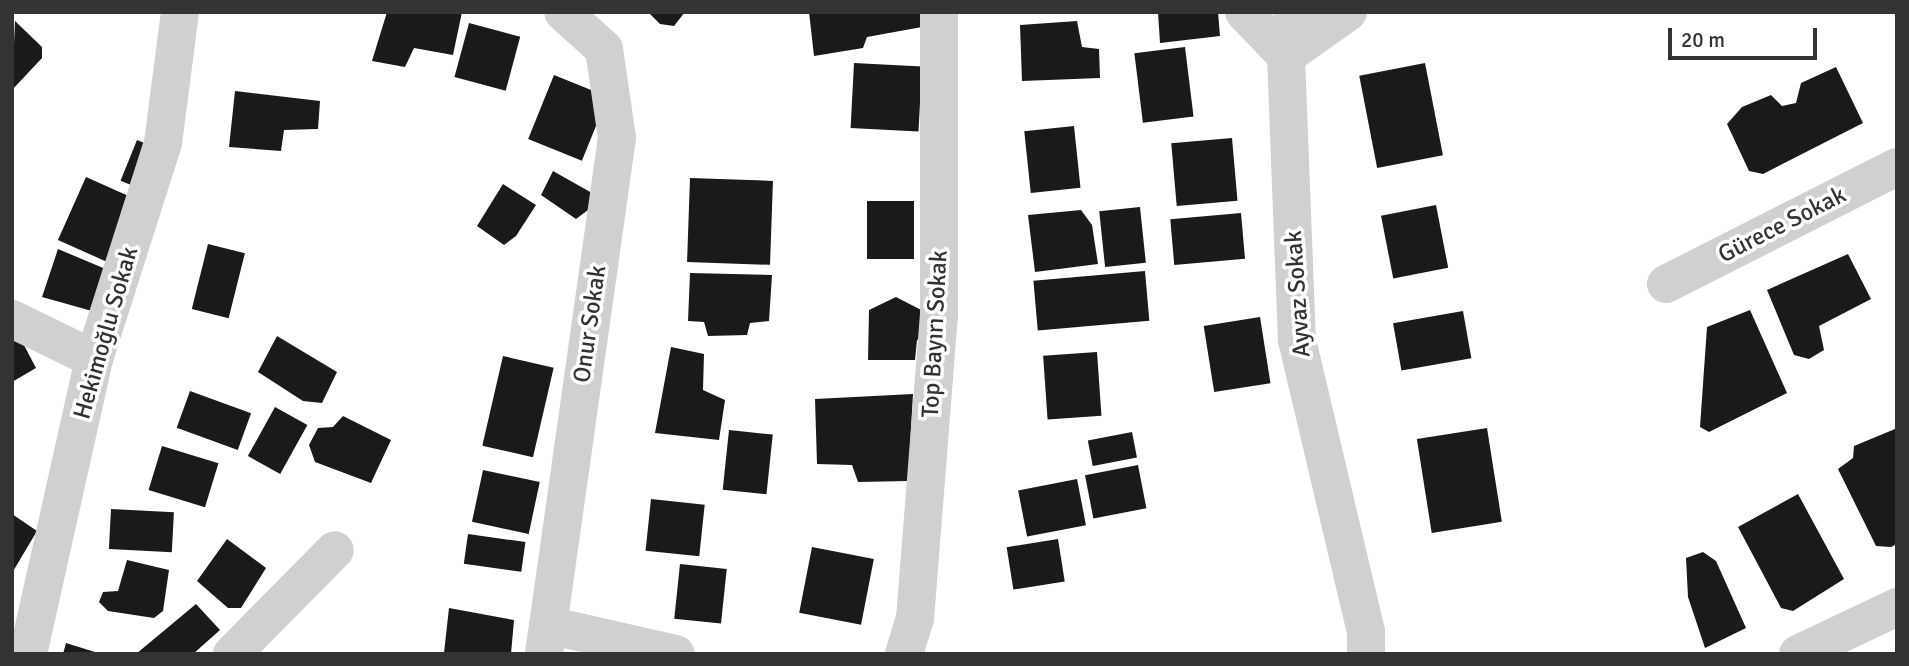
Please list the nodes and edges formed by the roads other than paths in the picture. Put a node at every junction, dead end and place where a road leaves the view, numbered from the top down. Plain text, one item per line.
1 (180, 12) edge
2 (563, 12) edge
3 (939, 12) edge
4 (1244, 12) edge
5 (1294, 12) edge
6 (1348, 12) edge
7 (1286, 56) junction
8 (1897, 167) edge
9 (1666, 284) dead end
10 (12, 319) edge
11 (94, 359) junction
12 (335, 550) dead end
13 (1897, 607) edge
14 (546, 640) edge
15 (28, 654) edge
16 (232, 654) edge
17 (676, 654) edge
18 (904, 654) edge
19 (1366, 654) edge
20 (1798, 654) edge

1 - 11 street, Hekimoğlu Sokak
2 - 14 street, Onur Sokak
3 - 18 street, Top Bayırı Sokak
4 - 7 street
5 - 7 street, Ayvaz Sokak
6 - 7 street
7 - 19 street, Ayvaz Sokak
8 - 9 street, Gürece Sokak
10 - 11 street
11 - 15 street, Hekimoğlu Sokak
12 - 16 street
13 - 20 street
14 - 17 street

